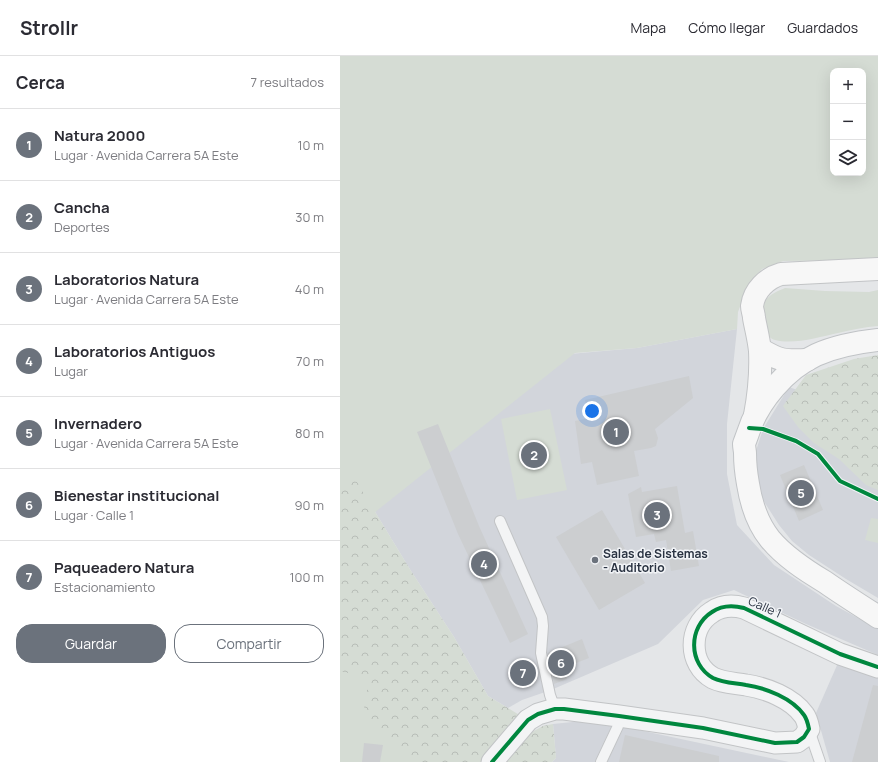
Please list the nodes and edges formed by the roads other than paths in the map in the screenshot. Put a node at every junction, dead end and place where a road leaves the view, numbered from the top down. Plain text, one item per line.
1 (878, 269) edge
2 (878, 340) edge
3 (760, 349) junction
4 (807, 360) junction
5 (752, 422) junction
6 (500, 521) dead end
7 (878, 617) edge
8 (878, 667) edge
9 (555, 709) junction
10 (619, 716) junction
11 (809, 729) junction
12 (492, 762) edge
13 (601, 762) edge
14 (820, 762) edge

1 - 3 main road
2 - 4 main road
3 - 4 main road
3 - 5 main road
4 - 5 main road
5 - 7 main road
6 - 9 lane
8 - 11 street, Calle 1
9 - 10 street
9 - 12 street
10 - 11 street
10 - 13 lane
11 - 14 lane

